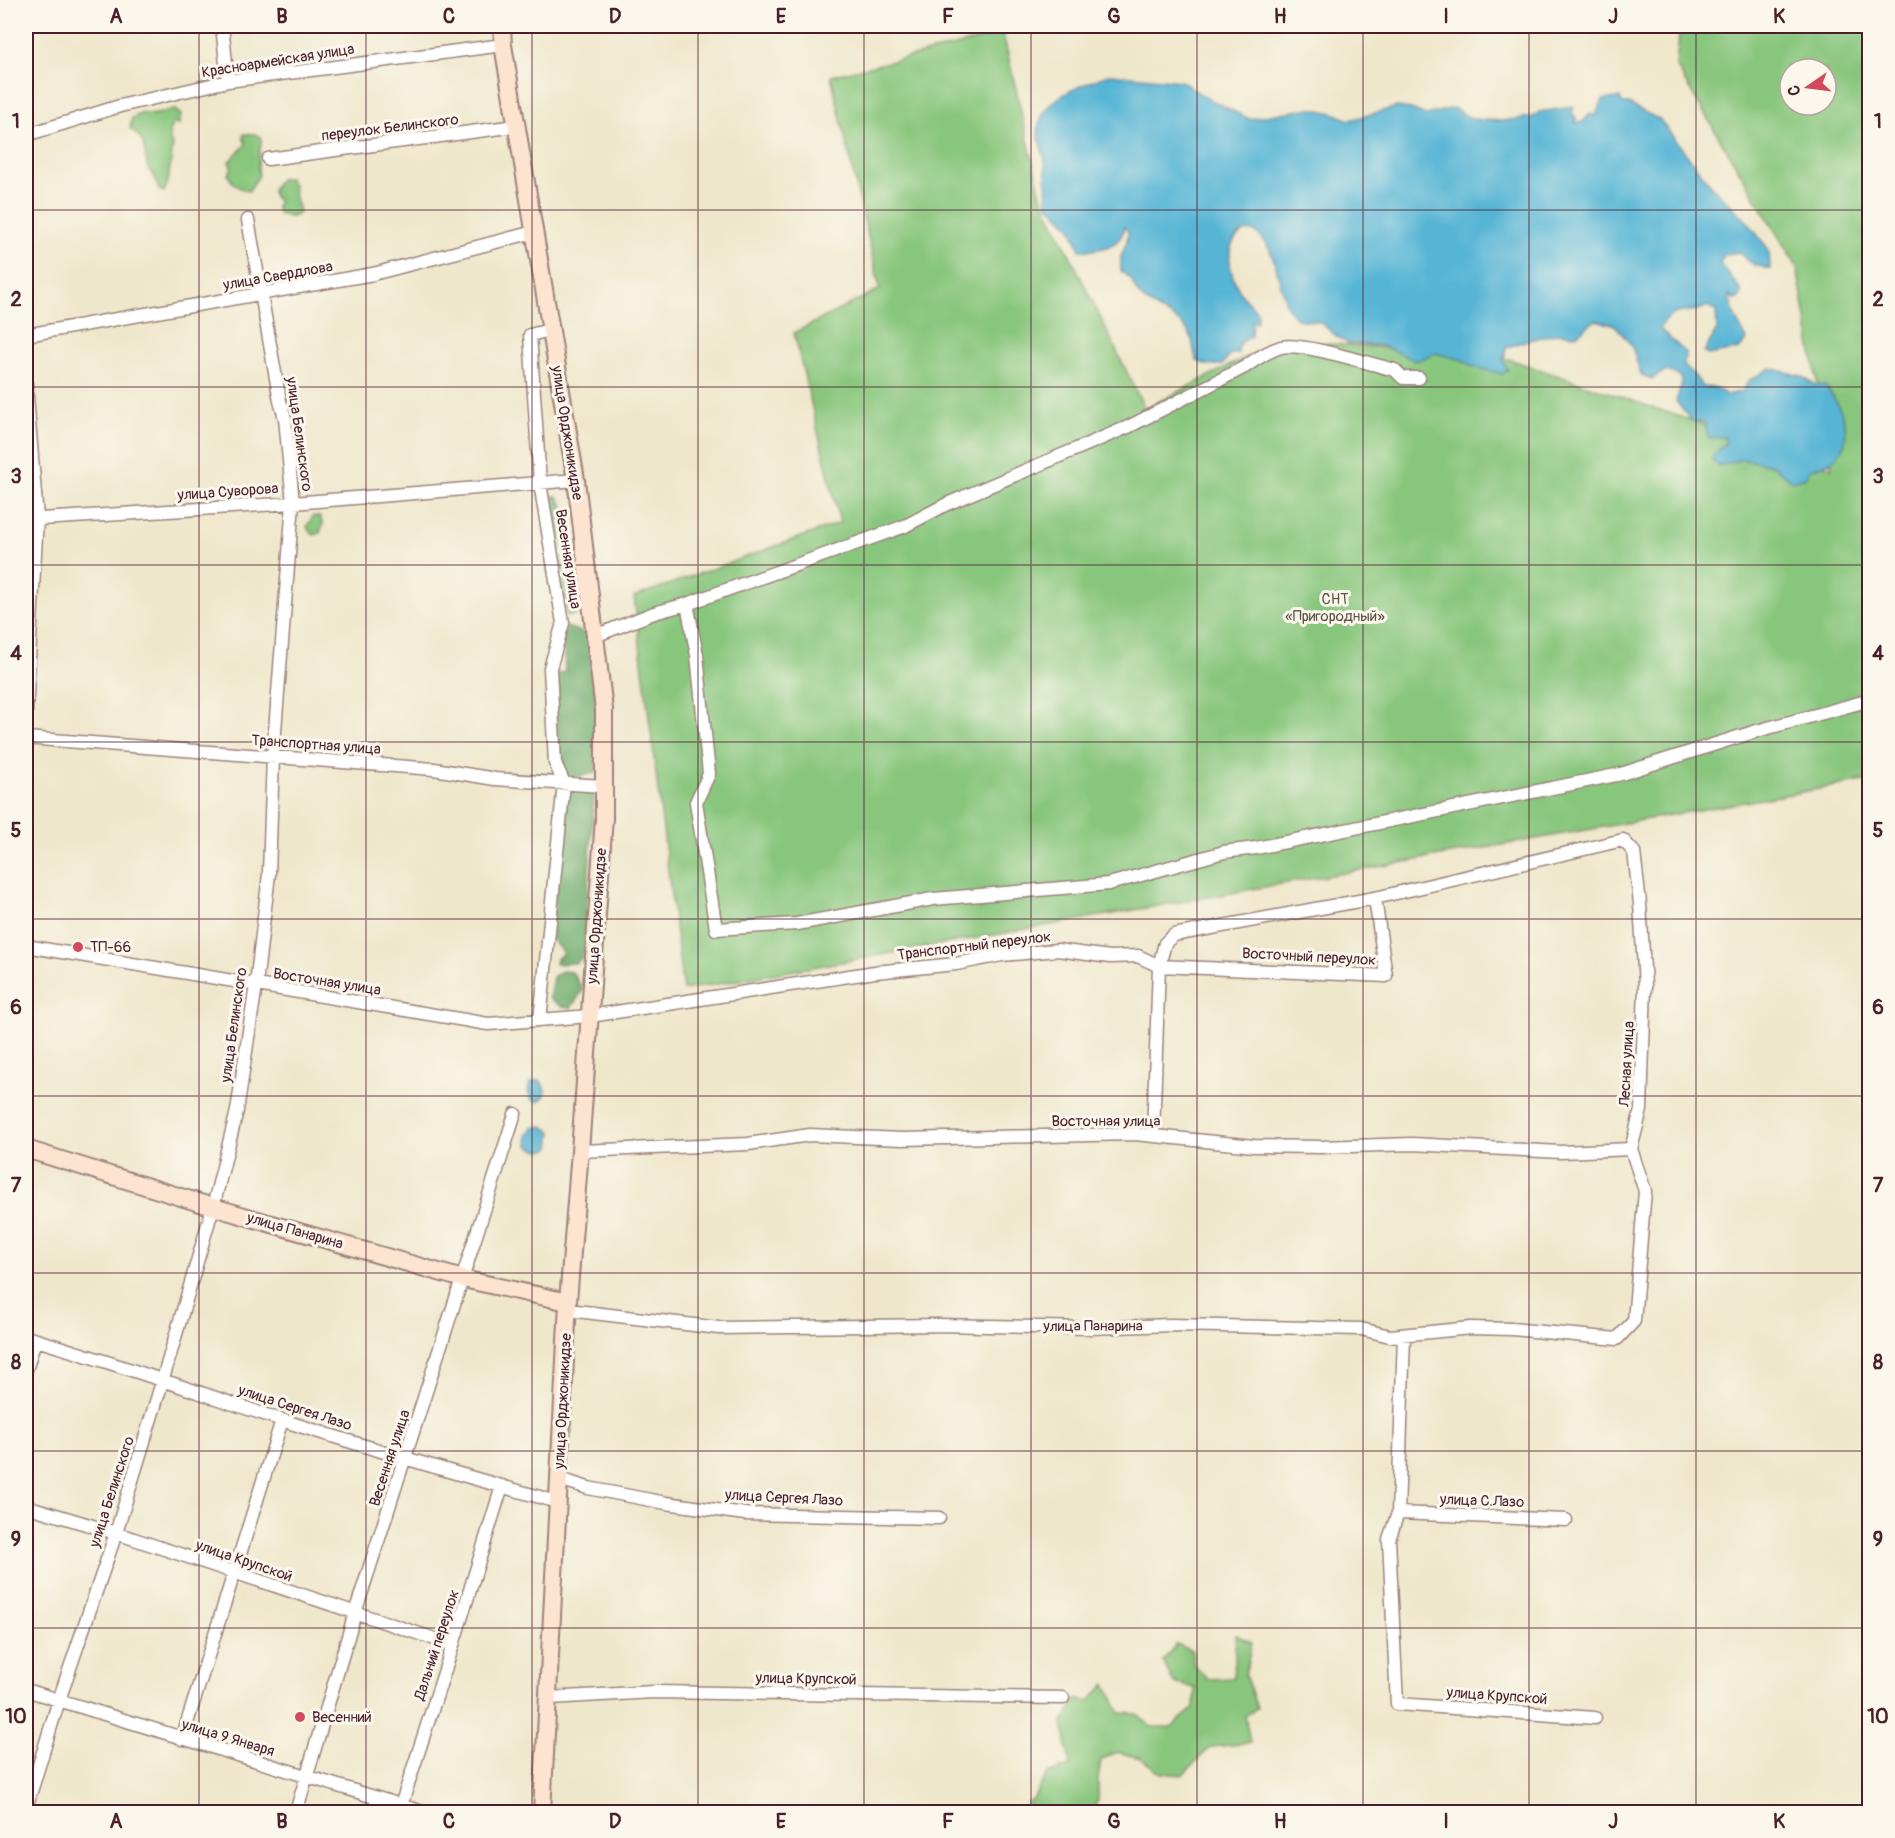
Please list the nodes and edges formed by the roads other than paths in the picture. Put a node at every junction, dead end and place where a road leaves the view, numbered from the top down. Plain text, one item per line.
1 (222, 26) edge
2 (502, 26) edge
3 (503, 45) junction
4 (228, 81) junction
5 (516, 126) junction
6 (26, 135) edge
7 (268, 159) dead end
8 (248, 220) dead end
9 (534, 232) junction
10 (262, 294) junction
11 (550, 330) junction
12 (26, 335) edge
13 (1419, 378) dead end
14 (26, 384) edge
15 (576, 480) junction
16 (540, 483) junction
17 (293, 503) junction
18 (31, 519) edge
19 (687, 604) junction
20 (595, 636) junction
21 (1869, 700) edge
22 (26, 712) edge
23 (26, 738) edge
24 (273, 756) junction
25 (564, 783) junction
26 (603, 786) junction
27 (1375, 898) junction
28 (26, 946) edge
29 (1159, 966) junction
30 (256, 985) junction
31 (590, 1016) junction
32 (540, 1020) junction
33 (515, 1114) dead end
34 (1153, 1135) junction
35 (26, 1149) edge
36 (1631, 1149) junction
37 (580, 1151) junction
38 (213, 1207) junction
39 (463, 1279) junction
40 (568, 1306) junction
41 (1404, 1335) junction
42 (30, 1338) edge
43 (26, 1370) edge
44 (163, 1379) junction
45 (282, 1420) junction
46 (406, 1459) junction
47 (560, 1479) junction
48 (501, 1486) junction
49 (557, 1502) junction
50 (26, 1506) edge
51 (1398, 1513) junction
52 (939, 1518) dead end
53 (1566, 1520) dead end
54 (116, 1533) junction
55 (235, 1574) junction
56 (355, 1613) junction
57 (453, 1645) junction
58 (26, 1690) edge
59 (549, 1698) junction
60 (1063, 1698) dead end
61 (59, 1700) junction
62 (1595, 1718) dead end
63 (182, 1739) junction
64 (306, 1778) junction
65 (26, 1808) edge
66 (400, 1809) edge
67 (296, 1812) edge
68 (423, 1812) edge
69 (542, 1812) edge

1 - 4 street
2 - 3 main road, улица Орджоникидзе
3 - 4 street, Красноармейская улица
3 - 5 main road, улица Орджоникидзе
4 - 6 street, Красноармейская улица
5 - 7 street, переулок Белинского
5 - 9 main road, улица Орджоникидзе
8 - 10 street, улица Белинского
9 - 10 street, улица Свердлова
9 - 11 main road, улица Орджоникидзе
10 - 12 street, улица Свердлова
10 - 17 street, улица Белинского
11 - 15 main road, улица Орджоникидзе
11 - 16 street, Весенняя улица
13 - 19 street
14 - 18 street
15 - 16 street, улица Суворова
15 - 20 main road, улица Орджоникидзе
16 - 17 street, улица Суворова
16 - 25 street, Весенняя улица
17 - 18 street, улица Суворова
17 - 24 street, улица Белинского
18 - 22 street
19 - 20 street
19 - 21 street
20 - 26 main road, улица Орджоникидзе
23 - 24 street, Транспортная улица
24 - 25 street, Транспортная улица
24 - 30 street, улица Белинского
25 - 26 street, Транспортная улица
25 - 32 street, Весенняя улица
26 - 31 main road, улица Орджоникидзе
27 - 29 street
27 - 29 street, Восточный переулок
27 - 36 street, Лесная улица
28 - 30 street, Восточная улица
29 - 31 street, Транспортный переулок
29 - 34 street
30 - 32 street, Восточная улица
30 - 38 street, улица Белинского
31 - 32 street, Восточная улица
31 - 37 main road, улица Орджоникидзе
33 - 39 street, Весенняя улица
34 - 36 street, Восточная улица
34 - 37 street, Восточная улица
35 - 38 main road, улица Панарина
36 - 41 street, улица Панарина
37 - 40 main road, улица Орджоникидзе
38 - 39 main road, улица Панарина
38 - 44 street, улица Белинского
39 - 40 main road, улица Панарина
39 - 46 street, Весенняя улица
40 - 41 street, улица Панарина
40 - 47 main road, улица Орджоникидзе
41 - 51 street
42 - 43 street
42 - 44 street, улица Сергея Лазо
44 - 45 street, улица Сергея Лазо
44 - 54 street, улица Белинского
45 - 46 street, улица Сергея Лазо
45 - 55 street
46 - 48 street, улица Сергея Лазо
46 - 56 street, Весенняя улица
47 - 49 main road, улица Орджоникидзе
47 - 52 street, улица Сергея Лазо
48 - 49 street, улица Сергея Лазо
48 - 57 street, Дальний переулок
49 - 59 main road, улица Орджоникидзе
50 - 54 street, улица Крупской
51 - 53 street, улица С.Лазо
51 - 62 street, улица Крупской
54 - 55 street, улица Крупской
54 - 61 street, улица Белинского
55 - 56 street, улица Крупской
55 - 63 street
56 - 57 street, улица Крупской
56 - 64 street, Весенняя улица
57 - 66 street, Дальний переулок
58 - 61 street, улица 9 Января
59 - 60 street, улица Крупской
59 - 69 main road, улица Орджоникидзе
61 - 63 street, улица 9 Января
61 - 65 street, улица Белинского
63 - 64 street, улица 9 Января
64 - 66 street, улица 9 Января
64 - 67 street, Весенняя улица
66 - 68 street, улица 9 Января

